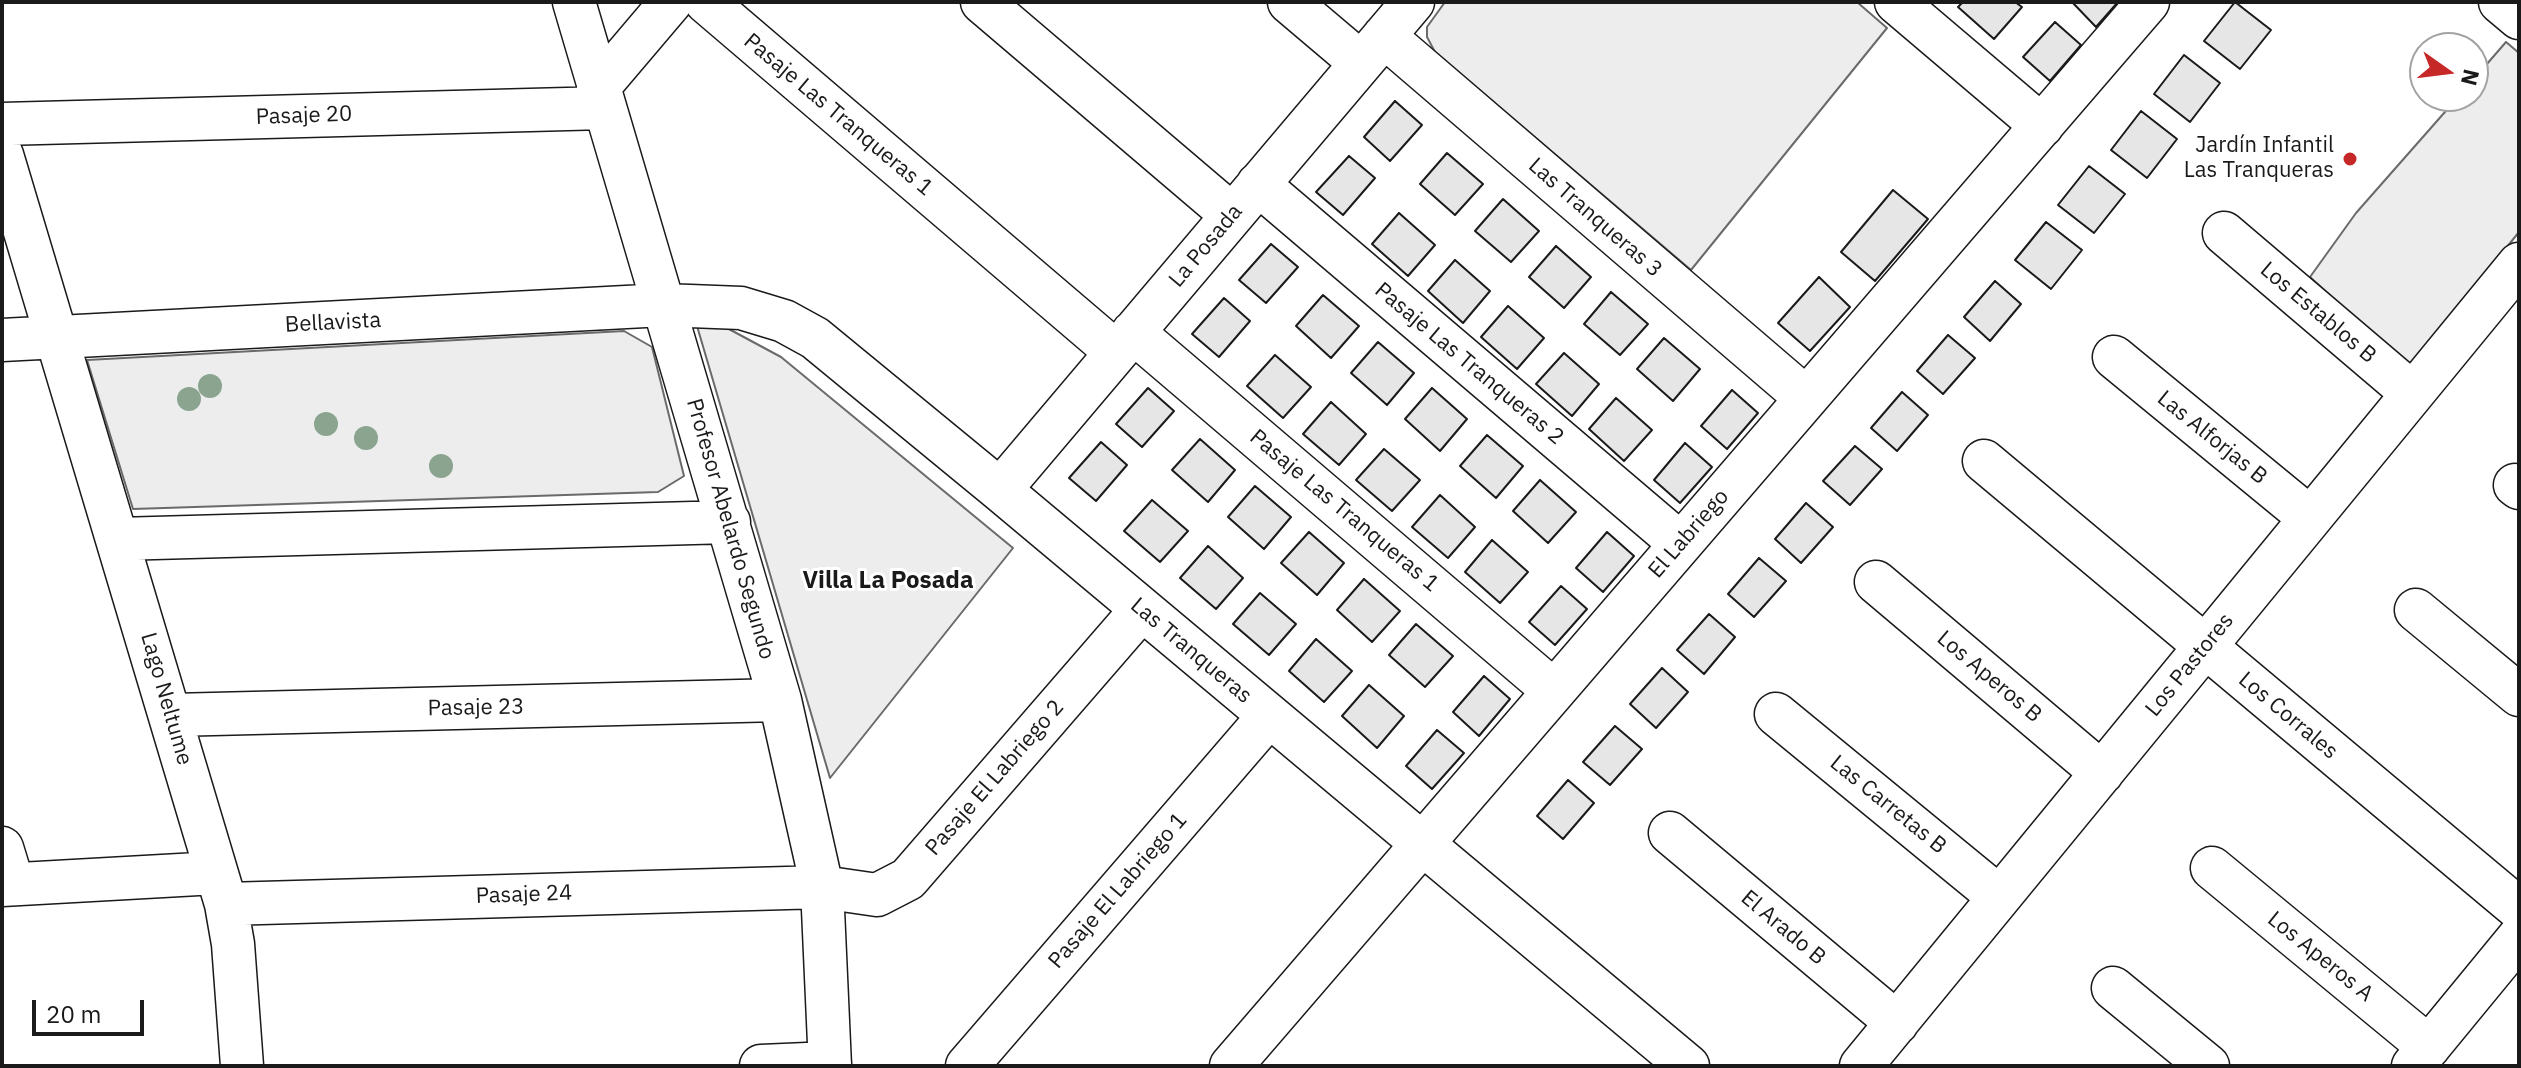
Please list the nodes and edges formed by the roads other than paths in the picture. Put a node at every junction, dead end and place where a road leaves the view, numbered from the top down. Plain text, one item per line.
1 (574, 2) edge
2 (671, 2) edge
3 (706, 2) edge
4 (982, 2) edge
5 (1289, 2) edge
6 (1413, 2) edge
7 (1896, 2) edge
8 (2148, 2) edge
9 (2500, 2) edge
10 (2519, 18) edge
11 (1372, 49) junction
12 (602, 98) junction
13 (2, 124) edge
14 (2042, 126) junction
15 (2, 155) edge
16 (1245, 200) junction
17 (2224, 233) dead end
18 (2519, 264) edge
19 (664, 305) junction
20 (58, 338) junction
21 (2, 340) edge
22 (1125, 342) junction
23 (2114, 357) dead end
24 (2412, 393) junction
25 (1806, 398) junction
26 (1984, 461) dead end
27 (1000, 490) junction
28 (2310, 518) junction
29 (729, 522) junction
30 (118, 539) junction
31 (1681, 544) junction
32 (1876, 582) dead end
33 (1142, 609) junction
34 (2416, 610) dead end
35 (2205, 646) junction
36 (1554, 691) junction
37 (2519, 695) edge
38 (780, 700) junction
39 (1776, 714) dead end
40 (172, 715) junction
41 (1269, 716) junction
42 (2102, 773) junction
43 (1670, 833) dead end
44 (1422, 844) junction
45 (2212, 868) dead end
46 (6, 872) edge
47 (822, 887) junction
48 (221, 888) junction
49 (1999, 897) junction
50 (2519, 909) edge
51 (2519, 937) edge
52 (2113, 988) dead end
53 (1897, 1023) junction
54 (2421, 1056) edge
55 (830, 1065) edge
56 (242, 1066) edge
57 (761, 1066) edge
58 (967, 1066) edge
59 (1231, 1066) edge
60 (1688, 1066) edge
61 (1861, 1066) edge
62 (2208, 1066) edge

1 - 12 street, Profesor Abelardo Segundo
2 - 12 street
3 - 22 street, Pasaje Las Tranqueras 1
4 - 16 street, Pasaje Las Tranqueras 2
5 - 11 street, Las Tranqueras 3
6 - 11 street, La Posada
7 - 14 street
8 - 14 street, El Labriego
9 - 10 street
11 - 16 street, La Posada
11 - 25 street, Las Tranqueras 3
12 - 13 street, Pasaje 20
12 - 19 street, Profesor Abelardo Segundo
14 - 25 street, El Labriego
15 - 20 street, Lago Neltume
16 - 22 street, La Posada
16 - 31 street, Pasaje Las Tranqueras 2
17 - 24 street, Los Establos B
18 - 24 street, Los Pastores
19 - 20 street, Bellavista
19 - 27 street, Las Tranqueras
19 - 29 street, Profesor Abelardo Segundo
20 - 21 street, Bellavista
20 - 30 street, Lago Neltume
22 - 27 street, La Posada
22 - 36 street, Pasaje Las Tranqueras 1
23 - 28 street, Las Alforjas B
24 - 28 street, Los Pastores
25 - 31 street, El Labriego
26 - 35 street, Los Corrales
27 - 33 street, Las Tranqueras
28 - 35 street, Los Pastores
29 - 30 street
29 - 38 street, Profesor Abelardo Segundo
30 - 40 street, Lago Neltume
31 - 36 street, El Labriego
32 - 42 street, Los Aperos B
33 - 41 street, Las Tranqueras
33 - 47 street, Pasaje El Labriego 2
34 - 37 street
35 - 42 street, Los Pastores
35 - 50 street, Los Corrales
36 - 44 street, El Labriego
38 - 40 street, Pasaje 23
38 - 47 street, Profesor Abelardo Segundo
39 - 49 street, Las Carretas B
40 - 48 street, Lago Neltume
41 - 44 street, Las Tranqueras
41 - 58 street, Pasaje El Labriego 1
42 - 49 street, Los Pastores
43 - 53 street, El Arado B
44 - 59 street, El Labriego
44 - 60 street, Las Tranqueras
45 - 54 street, Los Aperos A
46 - 48 street, Pasaje 24
47 - 48 street, Pasaje 24
47 - 55 street, Profesor Abelardo Segundo
48 - 56 street, Lago Neltume
49 - 53 street, Los Pastores
51 - 54 street
52 - 62 street
53 - 61 street, Los Pastores
55 - 57 street

